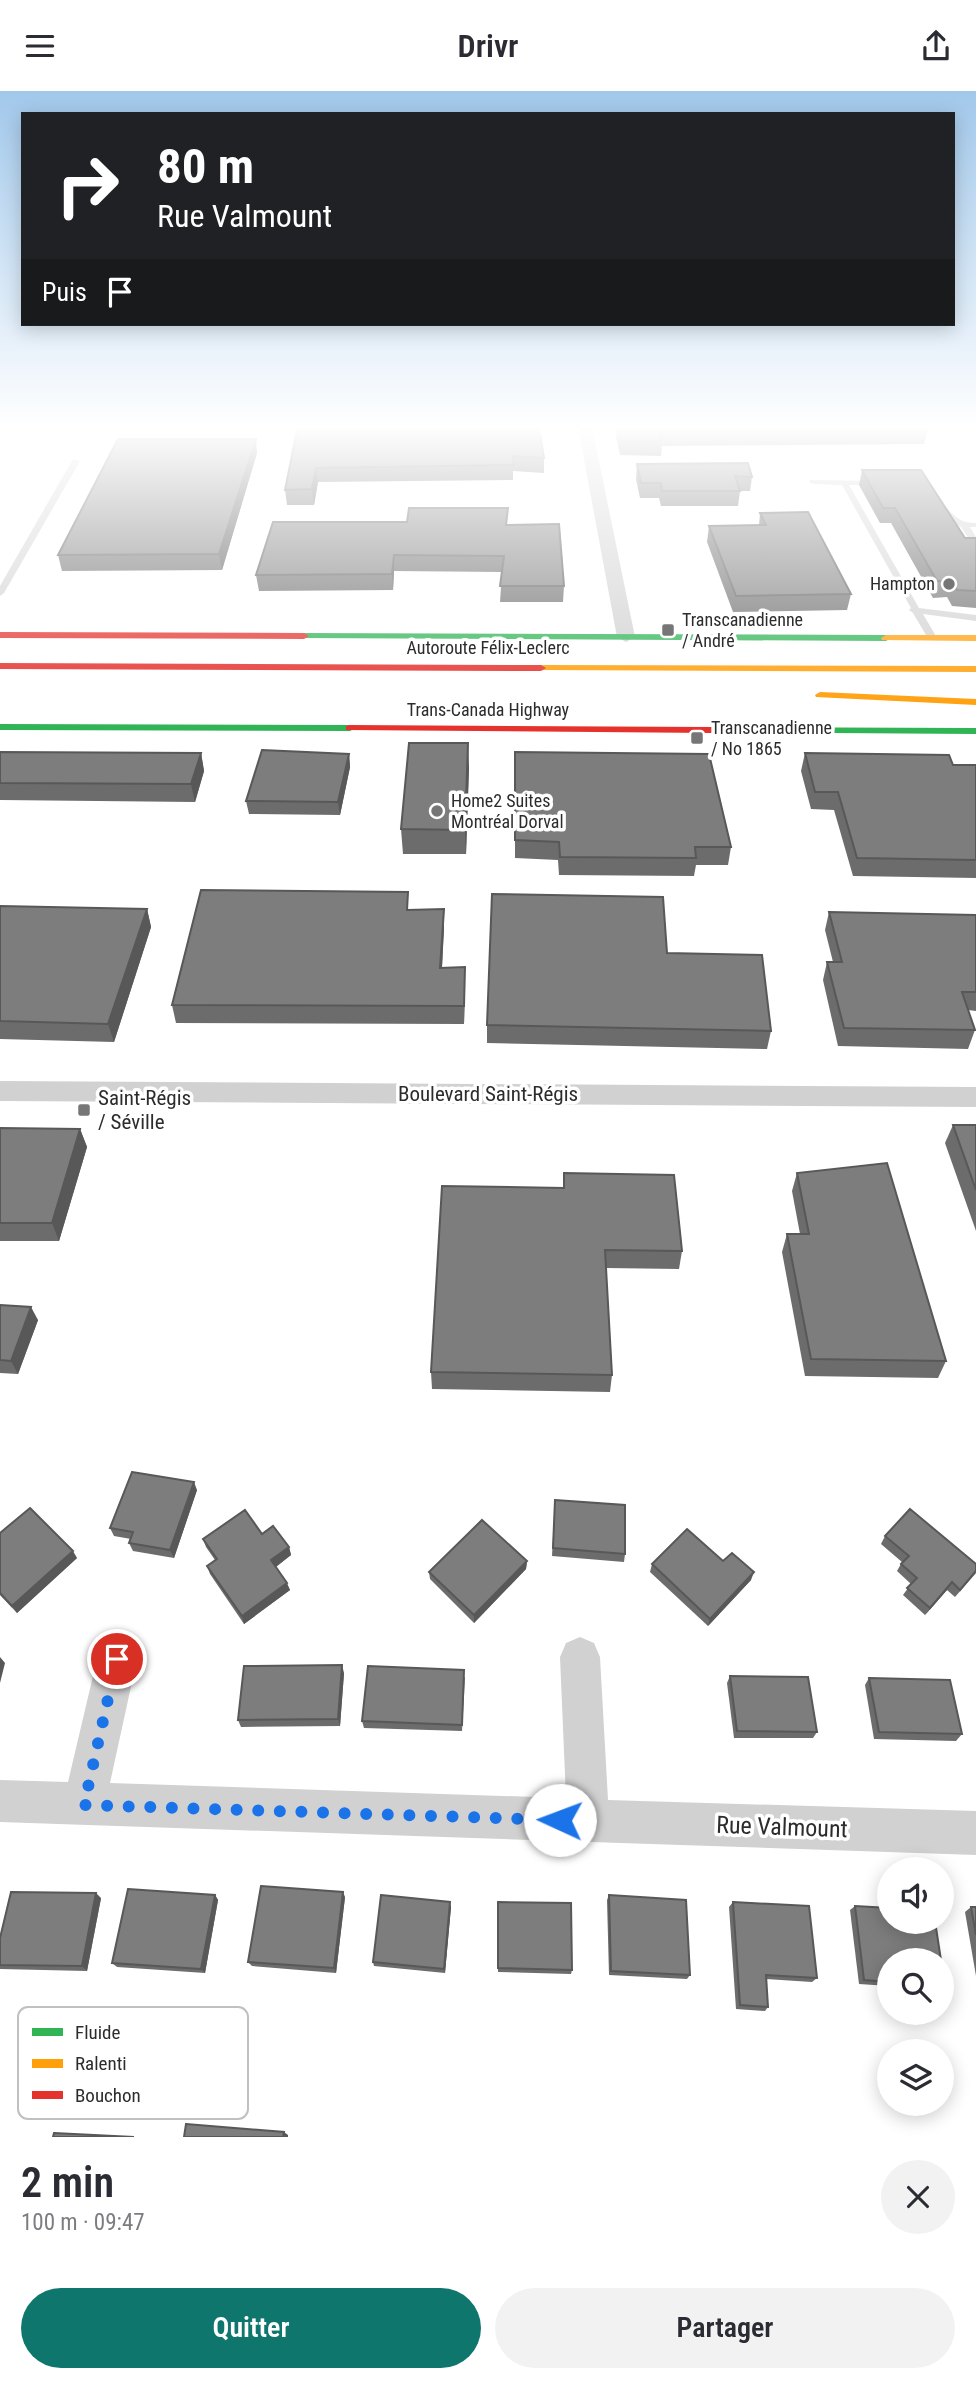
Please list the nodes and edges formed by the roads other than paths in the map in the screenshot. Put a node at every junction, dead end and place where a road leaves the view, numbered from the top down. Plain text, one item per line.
1 (41, 522) edge
2 (604, 522) edge
3 (865, 522) edge
4 (959, 522) edge
5 (964, 525) junction
6 (976, 525) edge
7 (976, 543) edge
8 (0, 593) edge
9 (952, 607) edge
10 (913, 610) junction
11 (927, 612) junction
12 (976, 618) edge
13 (0, 635) edge
14 (626, 637) junction
15 (932, 638) junction
16 (976, 638) edge
17 (0, 666) edge
18 (973, 669) edge
19 (976, 696) edge
20 (976, 702) edge
21 (0, 727) edge
22 (976, 731) edge
23 (0, 1091) edge
24 (976, 1097) edge
25 (580, 1657) dead end
26 (117, 1659) dead end
27 (0, 1801) edge
28 (84, 1805) junction
29 (588, 1821) junction
30 (976, 1833) edge

1 - 8 lane
2 - 14 street
3 - 10 lane
4 - 5 lane
5 - 6 lane
5 - 7 lane
9 - 11 lane
10 - 11 lane
10 - 15 lane
11 - 12 lane
13 - 14 main road
14 - 15 main road
15 - 16 main road
17 - 18 main road, Autoroute Félix-Leclerc
19 - 20 main road
21 - 22 main road, Trans-Canada Highway
23 - 24 street, Boulevard Saint-Régis
25 - 29 street
26 - 28 street
27 - 28 street, Rue Valmount
28 - 29 street, Rue Valmount
29 - 30 street, Rue Valmount

